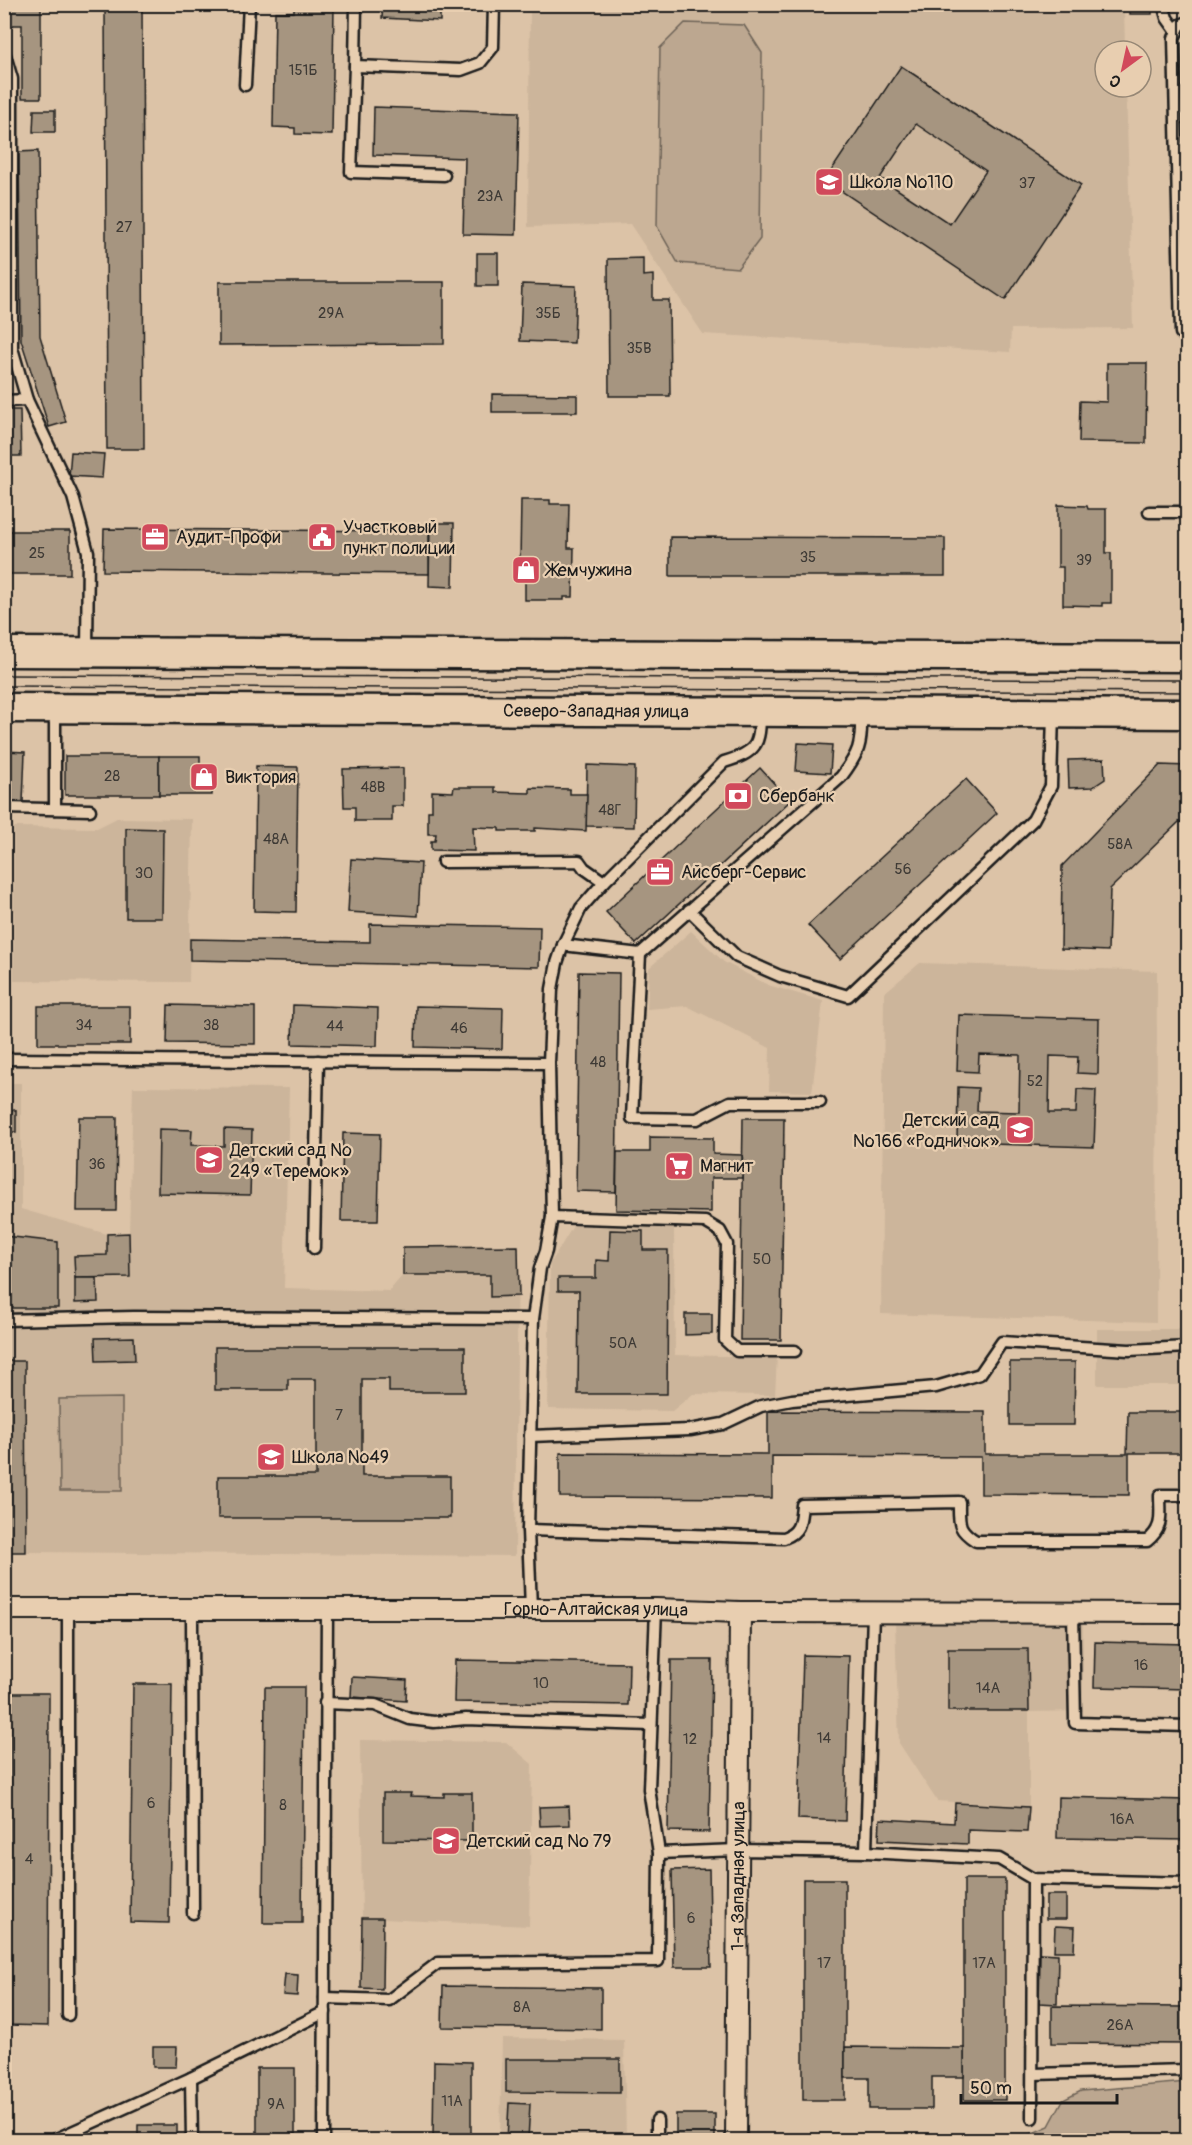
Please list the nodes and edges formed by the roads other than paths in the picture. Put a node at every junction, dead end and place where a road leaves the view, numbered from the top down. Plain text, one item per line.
1 (249, 4) edge
2 (356, 4) edge
3 (494, 4) edge
4 (1163, 4) edge
5 (1188, 22) edge
6 (1177, 32) junction
7 (4, 52) edge
8 (355, 66) junction
9 (244, 85) dead end
10 (444, 175) dead end
11 (1188, 340) edge
12 (8, 348) edge
13 (27, 400) junction
14 (4, 401) edge
15 (1149, 512) dead end
16 (1188, 512) edge
17 (4, 652) edge
18 (87, 653) junction
19 (1188, 657) edge
20 (4, 708) edge
21 (55, 709) junction
22 (760, 712) junction
23 (861, 712) junction
24 (1053, 713) junction
25 (1188, 714) edge
26 (4, 808) edge
27 (55, 809) junction
28 (90, 810) dead end
29 (443, 862) dead end
30 (604, 882) junction
31 (689, 910) junction
32 (563, 945) junction
33 (640, 954) junction
34 (4, 1059) edge
35 (318, 1061) junction
36 (549, 1063) junction
37 (820, 1102) dead end
38 (552, 1217) junction
39 (314, 1248) dead end
40 (533, 1319) junction
41 (4, 1320) edge
42 (1188, 1347) edge
43 (795, 1351) dead end
44 (530, 1436) junction
45 (1188, 1495) edge
46 (528, 1530) junction
47 (4, 1609) edge
48 (68, 1609) junction
49 (531, 1609) junction
50 (656, 1609) junction
51 (192, 1610) junction
52 (327, 1610) junction
53 (740, 1612) junction
54 (873, 1612) junction
55 (1073, 1612) junction
56 (1188, 1613) edge
57 (325, 1703) junction
58 (651, 1725) junction
59 (1188, 1726) edge
60 (738, 1850) junction
61 (866, 1852) junction
62 (658, 1853) junction
63 (1033, 1879) junction
64 (1188, 1883) edge
65 (193, 1912) dead end
66 (325, 1998) junction
67 (326, 2012) junction
68 (68, 2015) dead end
69 (1188, 2070) edge
70 (1033, 2074) junction
71 (191, 2078) junction
72 (1032, 2118) dead end
73 (657, 2120) dead end
74 (58, 2140) edge
75 (192, 2140) edge
76 (324, 2140) edge
77 (657, 2140) edge
78 (736, 2140) edge

1 - 9 lane
2 - 8 lane
3 - 8 lane
4 - 6 lane
5 - 6 lane
6 - 11 lane
7 - 12 lane
8 - 10 lane
12 - 13 lane
13 - 14 lane
13 - 18 lane
15 - 16 lane
17 - 18 main road
18 - 19 main road
20 - 21 main road, Северо-Западная улица
21 - 22 main road, Северо-Западная улица
21 - 27 lane
22 - 23 main road, Северо-Западная улица
22 - 30 lane
23 - 24 main road, Северо-Западная улица
23 - 31 lane
24 - 25 main road, Северо-Западная улица
24 - 31 lane
26 - 27 lane
27 - 28 lane
29 - 30 lane
30 - 32 lane
31 - 33 lane
32 - 33 lane
32 - 36 lane
33 - 37 lane
34 - 35 lane
35 - 36 lane
35 - 39 lane
36 - 38 lane
38 - 40 lane
38 - 43 lane
40 - 41 lane
40 - 44 lane
42 - 44 lane
44 - 46 lane
45 - 46 lane
46 - 49 lane
47 - 48 street, Горно-Алтайская улица
48 - 51 street, Горно-Алтайская улица
48 - 68 lane
49 - 50 street, Горно-Алтайская улица
49 - 52 street, Горно-Алтайская улица
50 - 53 street, Горно-Алтайская улица
50 - 58 lane
51 - 52 street, Горно-Алтайская улица
51 - 65 lane
52 - 57 lane
53 - 54 street, Горно-Алтайская улица
53 - 60 street, 1-я Западная улица
54 - 55 street, Горно-Алтайская улица
54 - 61 lane
55 - 56 street, Горно-Алтайская улица
55 - 59 lane
57 - 58 lane
57 - 66 lane
58 - 62 lane
60 - 61 lane
60 - 62 lane
60 - 78 street, 1-я Западная улица
61 - 63 lane
62 - 66 lane
63 - 64 lane
63 - 70 lane
66 - 67 lane
67 - 71 lane
67 - 76 lane
69 - 70 lane
70 - 72 lane
71 - 74 lane
71 - 75 lane
73 - 77 lane

